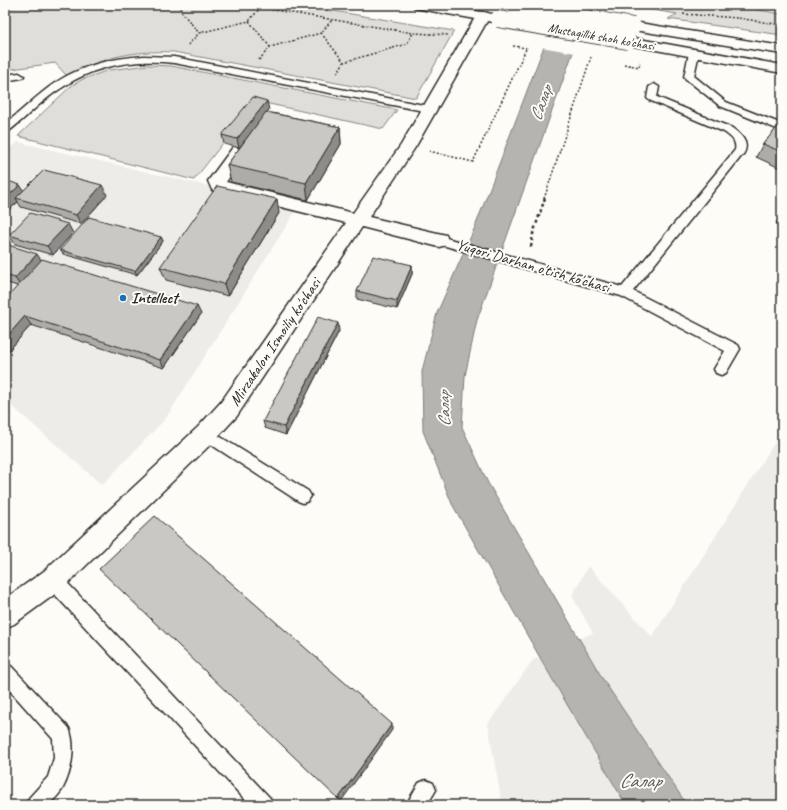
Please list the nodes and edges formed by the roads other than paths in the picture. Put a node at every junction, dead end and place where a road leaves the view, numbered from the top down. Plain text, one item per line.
1 (420, 5) edge
2 (512, 5) edge
3 (490, 18) junction
4 (782, 50) edge
5 (694, 53) junction
6 (782, 69) edge
7 (19, 76) dead end
8 (5, 78) edge
9 (782, 79) edge
10 (654, 87) dead end
11 (429, 109) junction
12 (257, 128) edge
13 (782, 128) edge
14 (5, 129) edge
15 (358, 220) junction
16 (439, 240) joint
17 (625, 292) junction
18 (721, 369) dead end
19 (206, 434) junction
20 (303, 496) dead end
21 (53, 580) junction
22 (5, 615) edge
23 (5, 672) edge
24 (36, 805) edge
25 (263, 805) edge

1 - 3 street, Mustaqillik shoh ko'chasi
2 - 4 street, Mustaqillik shoh ko'chasi, bridge
3 - 5 street, Mustaqillik shoh ko'chasi, bridge
3 - 11 street, Mirzakalon Ismoiliy ko'chasi
5 - 6 street, Mustaqillik shoh ko'chasi
5 - 9 street
5 - 13 lane
7 - 8 lane
10 - 17 lane, Yuqori Darhan o'tish ko'chasi
11 - 14 lane
11 - 15 street, Mirzakalon Ismoiliy ko'chasi
12 - 15 street, Yuqori Darhan o'tish ko'chasi
15 - 16 street, Yuqori Darhan o'tish ko'chasi
15 - 19 street, Mirzakalon Ismoiliy ko'chasi
16 - 17 lane, Yuqori Darhan o'tish ko'chasi
17 - 18 lane
19 - 20 lane
19 - 21 street, Mirzakalon Ismoiliy ko'chasi
21 - 22 street, Mirzakalon Ismoiliy ko'chasi
21 - 25 lane
23 - 24 lane

